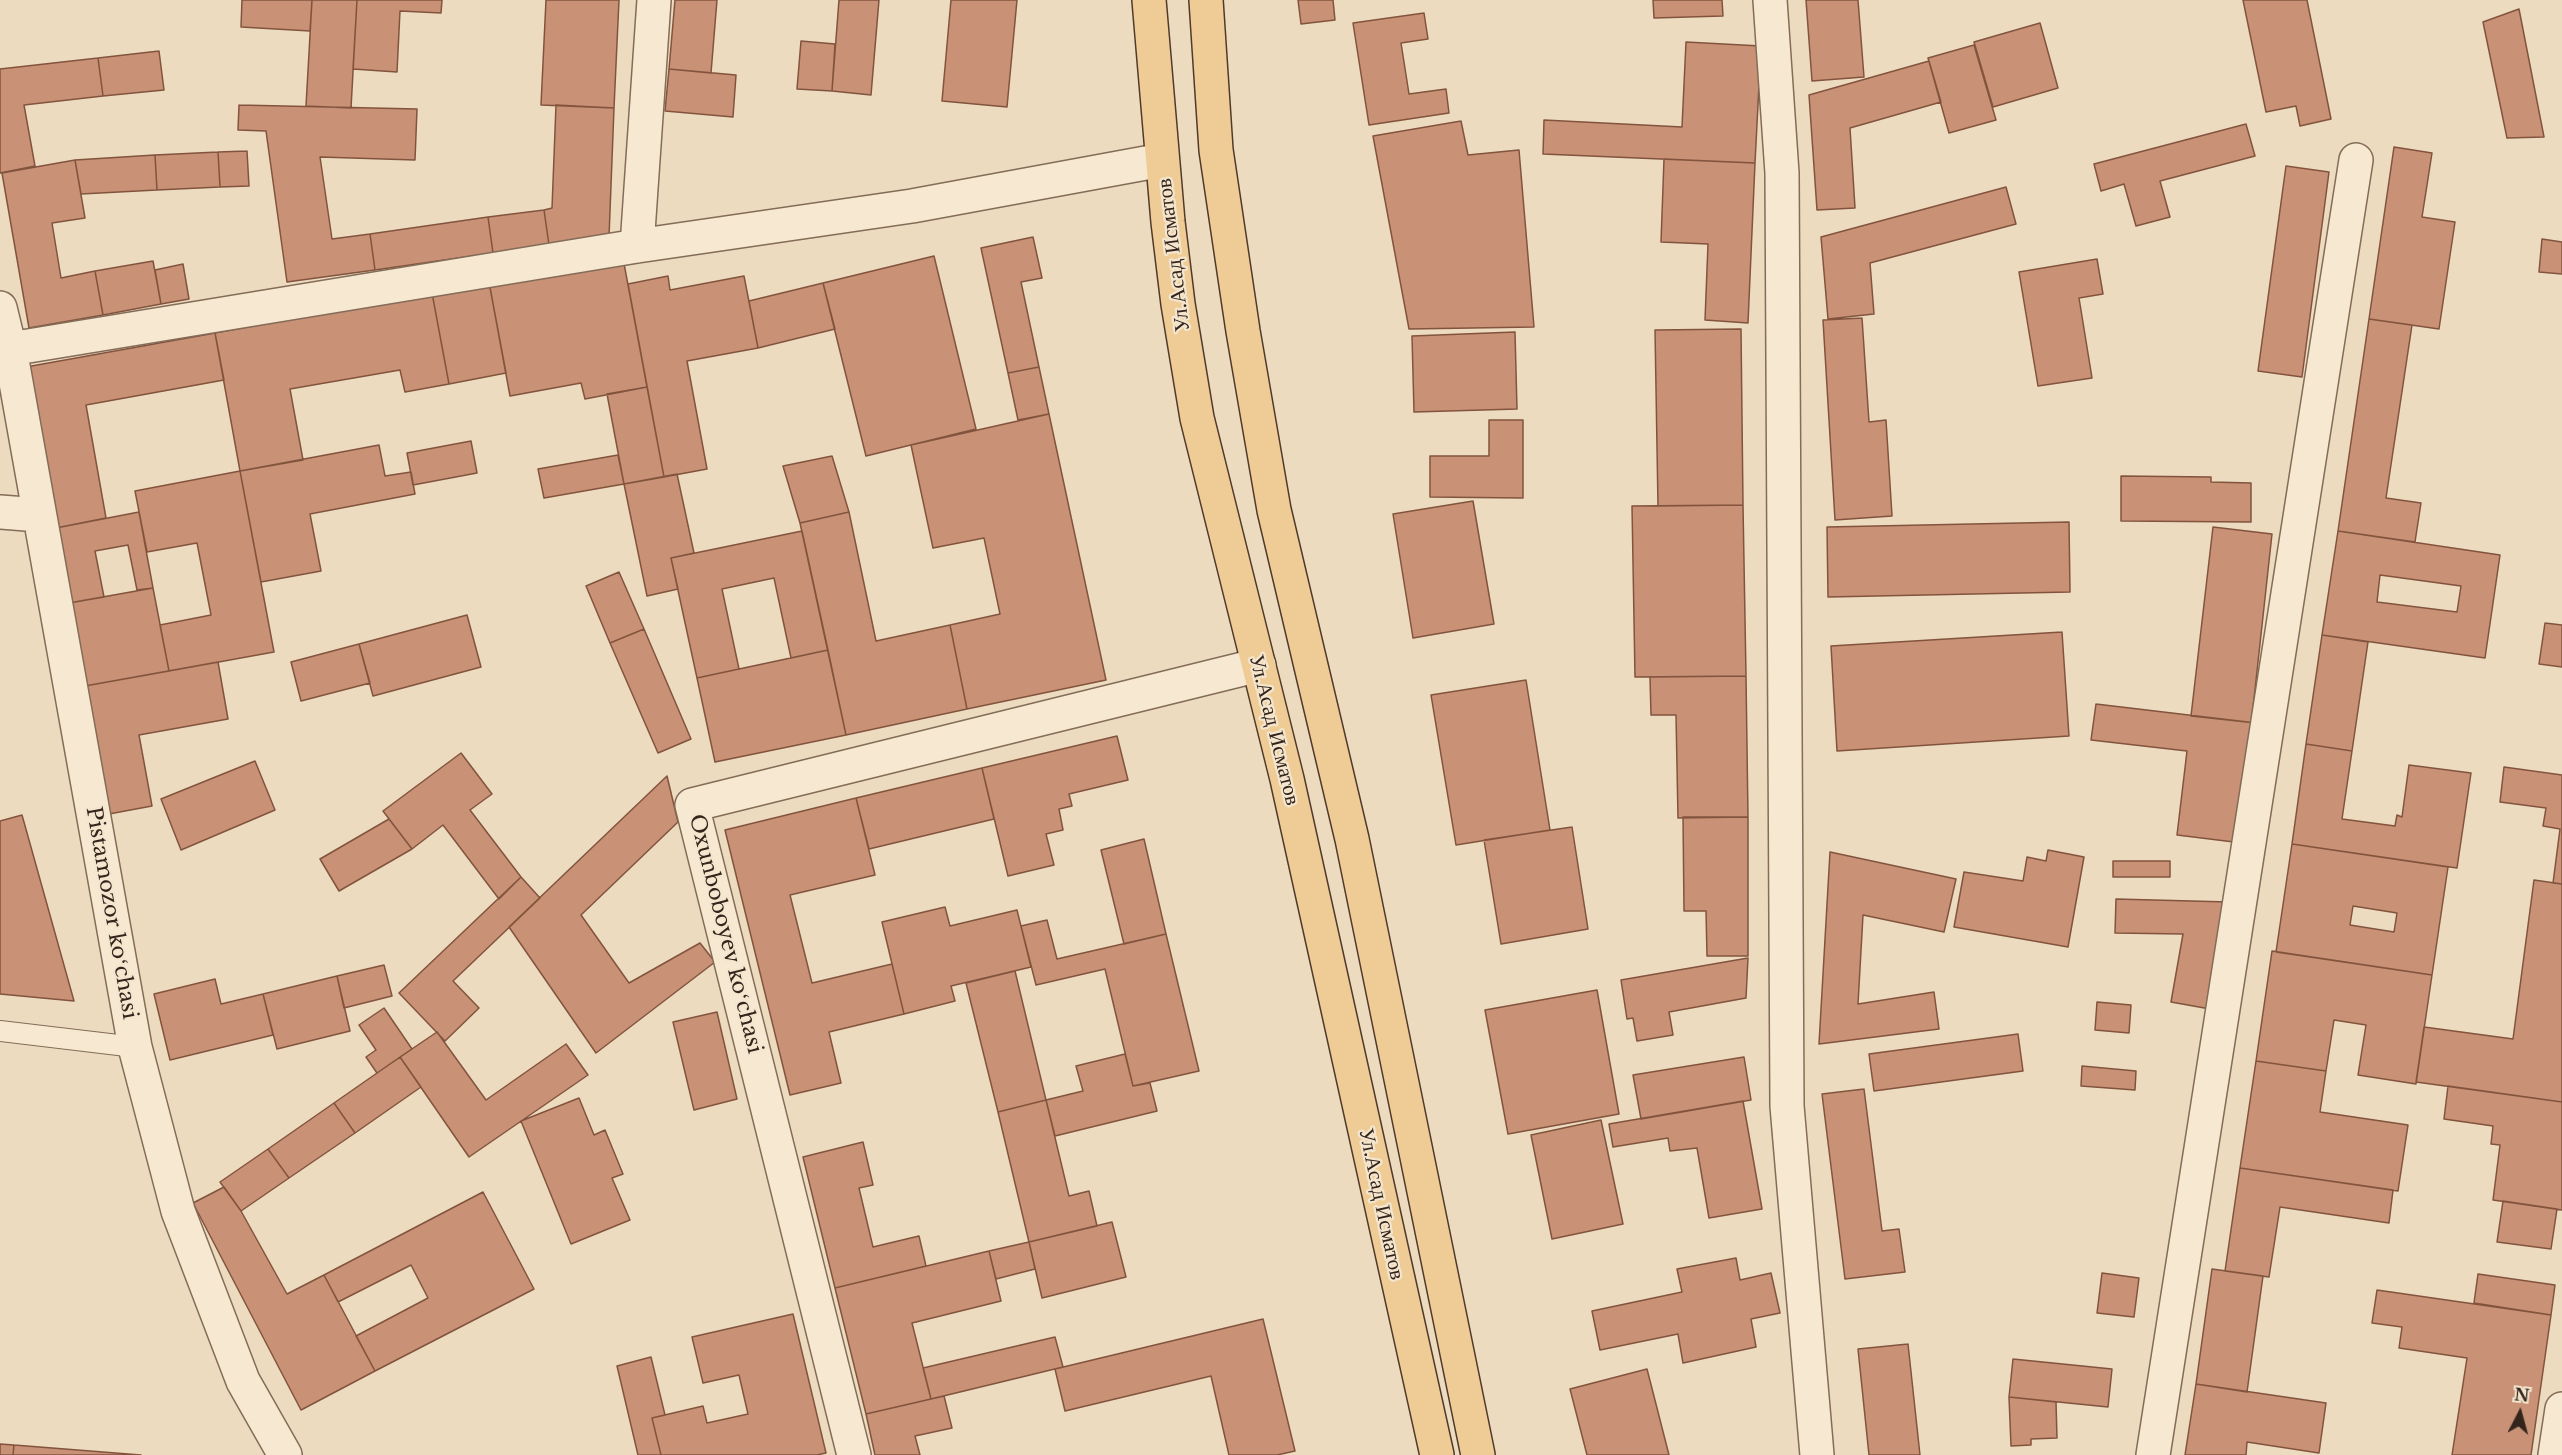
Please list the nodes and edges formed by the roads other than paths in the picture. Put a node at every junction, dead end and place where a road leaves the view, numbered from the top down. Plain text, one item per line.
1 (654, 0) edge
2 (1149, 0) edge
3 (1206, 0) edge
4 (1770, 0) edge
5 (1162, 160) junction
6 (2356, 160) dead end
7 (637, 246) junction
8 (0, 308) edge
9 (10, 349) junction
10 (0, 512) edge
11 (39, 515) junction
12 (1259, 664) junction
13 (0, 1031) edge
14 (135, 1047) junction
15 (2562, 1409) edge
16 (285, 1455) edge
17 (854, 1455) edge
18 (1437, 1455) edge
19 (1478, 1455) edge
20 (1817, 1455) edge
21 (2153, 1455) edge
22 (2555, 1455) edge

1 - 7 street
2 - 5 main road, Ул.Асад Исматов
3 - 19 main road
4 - 20 street
5 - 7 street
5 - 12 main road, Ул.Асад Исматов
6 - 21 street
7 - 9 street
8 - 9 street, Pistamozor koʻchasi
9 - 11 street, Pistamozor koʻchasi
10 - 11 street
11 - 14 street, Pistamozor koʻchasi
12 - 17 street, Oxunboboyev koʻchasi
12 - 18 main road, Ул.Асад Исматов
13 - 14 lane
14 - 16 street, Pistamozor koʻchasi
15 - 22 street

